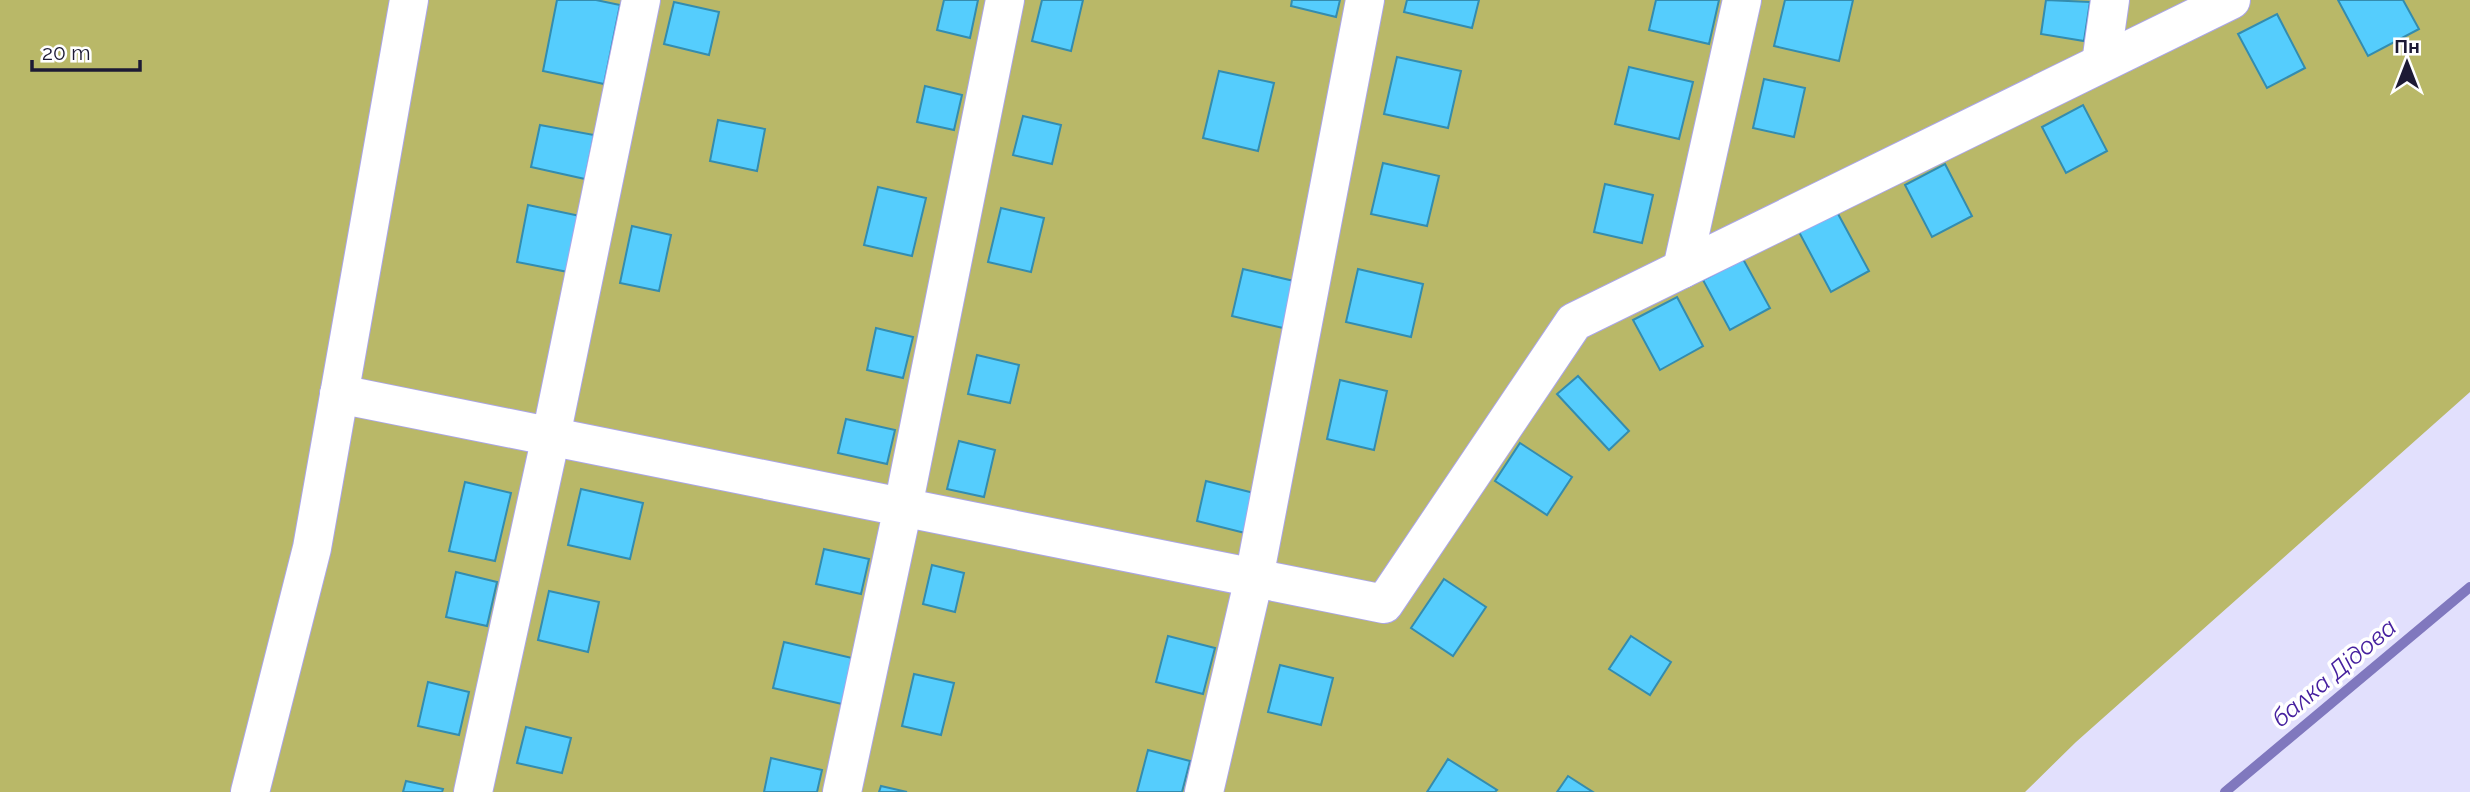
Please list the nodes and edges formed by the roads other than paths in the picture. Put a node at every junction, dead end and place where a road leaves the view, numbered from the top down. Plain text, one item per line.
1 (409, 0) edge
2 (641, 0) edge
3 (1005, 0) edge
4 (1365, 0) edge
5 (1742, 0) edge
6 (2110, 0) edge
7 (2231, 0) edge
8 (2101, 63) junction
9 (1682, 269) junction
10 (339, 394) junction
11 (551, 436) junction
12 (903, 507) junction
13 (1254, 578) junction
14 (250, 792) edge
15 (473, 792) edge
16 (842, 792) edge
17 (1204, 792) edge

1 - 10 street
2 - 11 street
3 - 12 street
4 - 13 street
5 - 9 street
6 - 8 street
7 - 8 street
8 - 9 street
9 - 13 street
10 - 11 street
10 - 14 street
11 - 12 street
11 - 15 street
12 - 13 street
12 - 16 street
13 - 17 street

